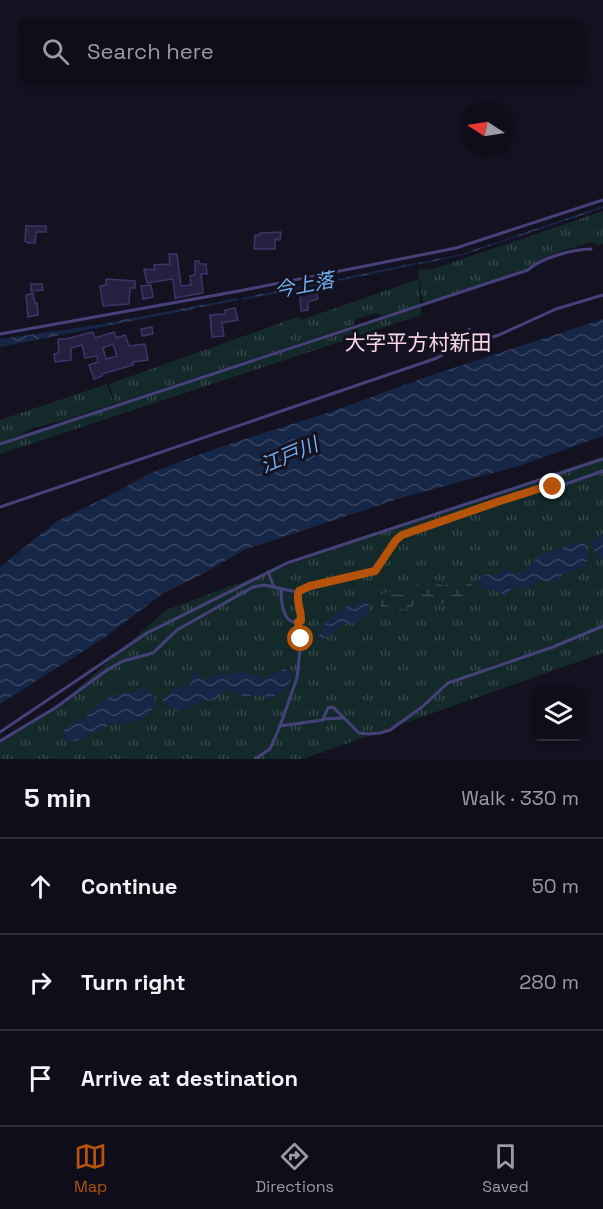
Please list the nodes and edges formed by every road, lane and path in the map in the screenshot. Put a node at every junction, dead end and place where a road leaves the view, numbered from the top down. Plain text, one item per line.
1 (603, 201) edge
2 (591, 249) dead end
3 (603, 295) edge
4 (469, 330) dead end
5 (0, 334) edge
6 (456, 347) junction
7 (0, 444) edge
8 (603, 459) edge
9 (603, 471) edge
10 (0, 507) edge
11 (268, 572) junction
12 (275, 588) junction
13 (281, 590) junction
14 (299, 591) junction
15 (298, 622) junction
16 (603, 626) edge
17 (342, 718) junction
18 (323, 720) junction
19 (280, 726) junction
20 (0, 732) edge
21 (0, 741) edge
22 (255, 759) edge

1 - 5 lane
2 - 7 lane
3 - 6 lane
4 - 6 lane
6 - 10 lane
8 - 11 lane
9 - 14 lane
11 - 12 lane
11 - 20 lane
12 - 13 lane
12 - 21 lane
13 - 14 lane
13 - 15 lane
14 - 15 lane
15 - 19 lane
16 - 17 lane
17 - 18 lane
17 - 18 lane
18 - 19 lane
19 - 22 lane

